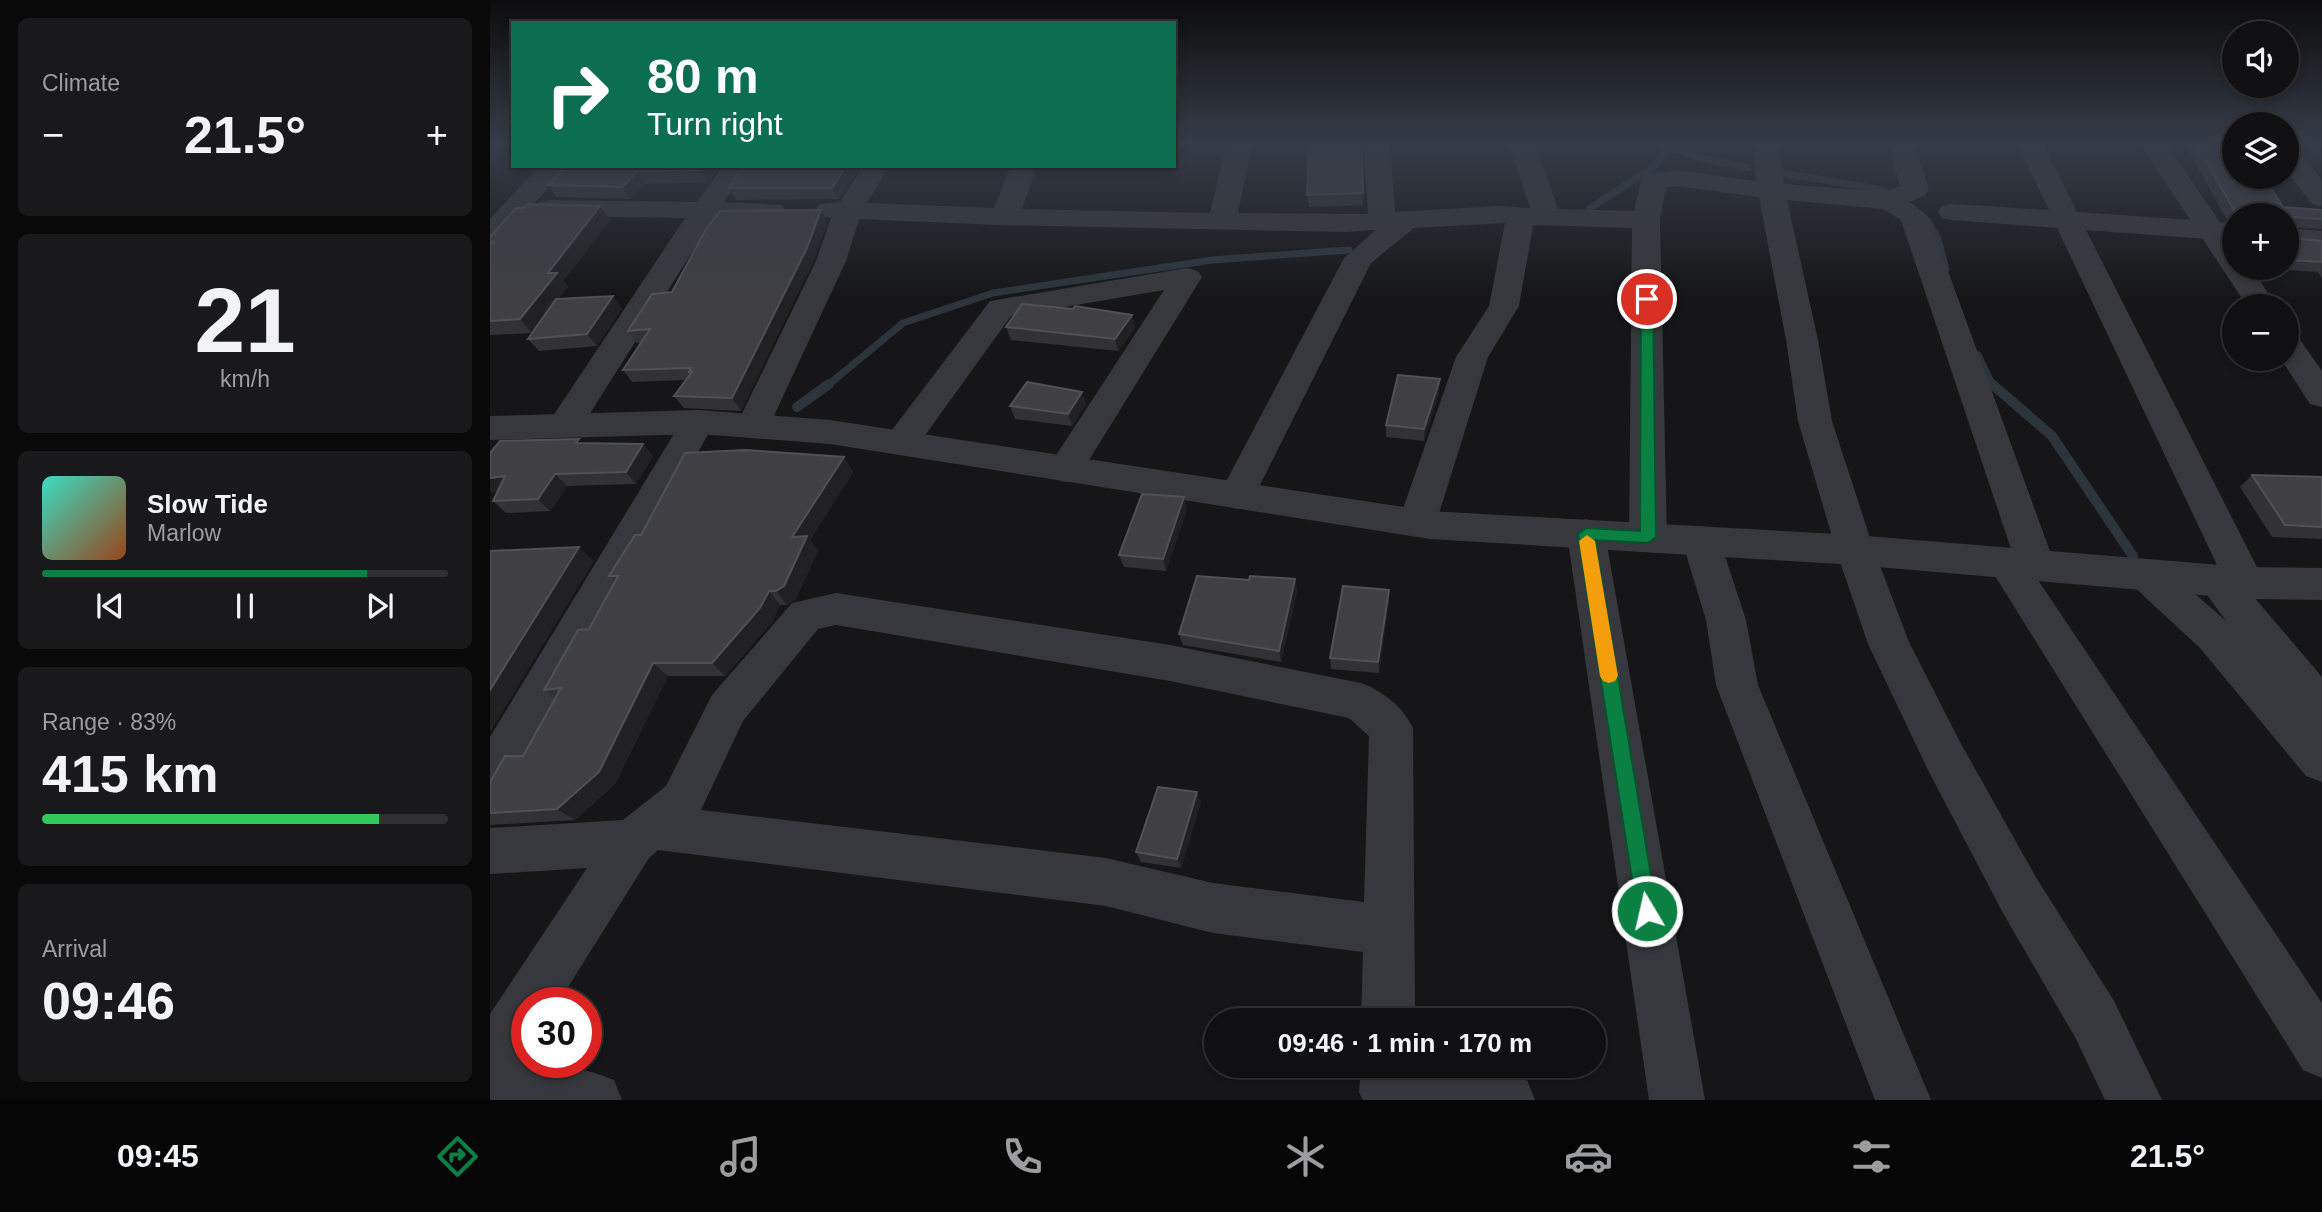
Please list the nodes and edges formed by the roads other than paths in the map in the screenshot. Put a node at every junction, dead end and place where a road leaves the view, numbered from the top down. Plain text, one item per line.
1 (715, 195) edge
2 (857, 195) edge
3 (1013, 195) edge
4 (1228, 195) edge
5 (1390, 195) edge
6 (1531, 195) edge
7 (1651, 195) edge
8 (1773, 195) edge
9 (1902, 195) edge
10 (2055, 195) edge
11 (2194, 195) edge
12 (499, 205) edge
13 (848, 210) junction
14 (703, 212) junction
15 (1952, 212) dead end
16 (1534, 216) junction
17 (1005, 217) junction
18 (1396, 219) junction
19 (2067, 219) junction
20 (1646, 220) junction
21 (1222, 221) junction
22 (2222, 231) edge
23 (2222, 232) edge
24 (490, 236) edge
25 (2299, 238) edge
26 (2322, 240) edge
27 (2299, 362) edge
28 (2322, 396) edge
29 (698, 422) junction
30 (565, 425) junction
31 (753, 426) junction
32 (491, 429) edge
33 (901, 443) junction
34 (1065, 469) junction
35 (1237, 495) junction
36 (1417, 523) junction
37 (1586, 534) junction
38 (1648, 537) junction
39 (1701, 541) junction
40 (1855, 550) junction
41 (2021, 564) junction
42 (2147, 575) junction
43 (2231, 582) junction
44 (2322, 584) edge
45 (2322, 708) edge
46 (2322, 761) edge
47 (490, 779) edge
48 (641, 834) junction
49 (490, 851) edge
50 (1389, 930) junction
51 (539, 987) edge
52 (1388, 1008) edge
53 (511, 1030) edge
54 (2322, 1051) edge
55 (490, 1062) edge
56 (490, 1078) edge
57 (1387, 1086) edge
58 (594, 1100) edge
59 (1507, 1100) edge
60 (1677, 1100) edge
61 (1903, 1100) edge
62 (2134, 1100) edge

1 - 14 street
2 - 13 street
3 - 17 street
4 - 21 street
5 - 18 street
6 - 16 street
7 - 20 street
8 - 40 street
9 - 41 street
10 - 19 street
11 - 22 street
12 - 14 street
12 - 24 street
13 - 14 street
13 - 17 street
13 - 31 street
14 - 30 street
15 - 19 street
16 - 18 street
16 - 20 street
16 - 36 street
17 - 21 street
18 - 21 street
18 - 35 street
19 - 23 street
19 - 43 street
20 - 38 street
25 - 26 street
27 - 28 street
29 - 30 street
29 - 31 street
29 - 47 street
30 - 32 street
31 - 33 street
33 - 34 street
33 - 34 street
34 - 35 street
35 - 36 street
36 - 37 street
37 - 38 street
37 - 60 street
38 - 39 street
39 - 40 street
39 - 61 street
40 - 41 street
40 - 62 street
41 - 42 street
41 - 54 street
42 - 43 street
42 - 46 street
43 - 44 street
43 - 45 street
48 - 49 street
48 - 50 street
48 - 50 street
48 - 51 street
50 - 52 street
53 - 55 street
56 - 58 street
57 - 59 street

